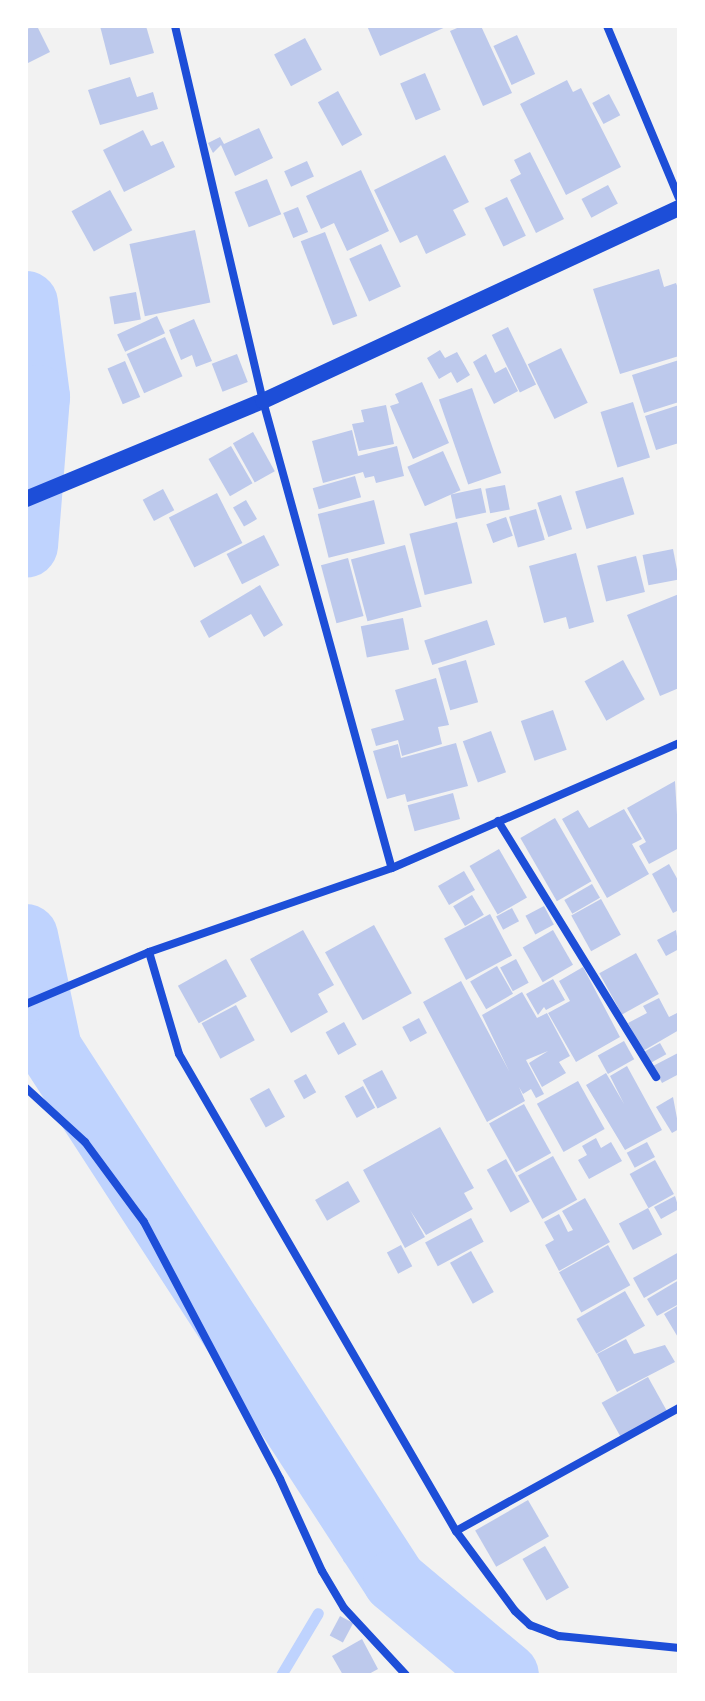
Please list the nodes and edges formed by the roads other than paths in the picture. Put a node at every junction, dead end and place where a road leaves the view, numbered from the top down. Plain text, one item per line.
1 (175, 26) edge
2 (607, 26) edge
3 (679, 198) edge
4 (679, 208) edge
5 (263, 401) junction
6 (26, 499) edge
7 (679, 743) edge
8 (498, 821) junction
9 (392, 868) junction
10 (149, 952) junction
11 (26, 1004) edge
12 (656, 1077) dead end
13 (26, 1088) edge
14 (679, 1408) edge
15 (456, 1531) junction
16 (679, 1648) edge
17 (406, 1675) edge

1 - 5 street
2 - 3 street
4 - 5 main road
5 - 6 main road
5 - 9 street
7 - 8 street
8 - 9 street
8 - 12 street
9 - 10 street
10 - 11 street
10 - 15 street
13 - 17 street
14 - 15 street
15 - 16 street

